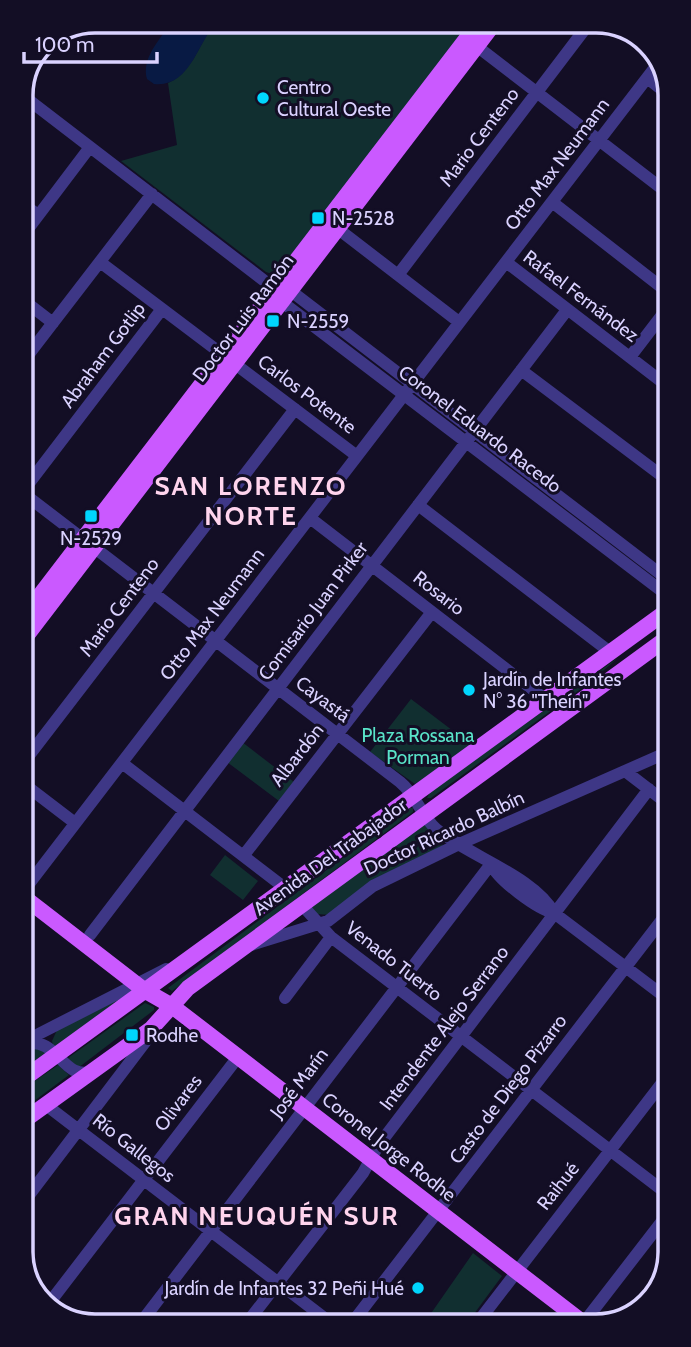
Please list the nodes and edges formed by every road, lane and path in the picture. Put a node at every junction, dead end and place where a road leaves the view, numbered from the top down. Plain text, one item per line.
1 (476, 33) edge
2 (483, 33) edge
3 (583, 33) edge
4 (472, 43) junction
5 (652, 71) edge
6 (647, 78) junction
7 (657, 86) edge
8 (537, 93) junction
9 (33, 103) edge
10 (599, 140) junction
11 (90, 147) junction
12 (658, 186) edge
13 (152, 194) junction
14 (552, 202) junction
15 (33, 211) edge
16 (38, 215) junction
17 (33, 222) edge
18 (332, 225) junction
19 (100, 262) junction
20 (506, 262) junction
21 (398, 275) junction
22 (658, 284) edge
23 (282, 294) junction
24 (33, 308) edge
25 (162, 309) junction
26 (567, 310) junction
27 (658, 321) edge
28 (460, 322) junction
29 (53, 323) junction
30 (33, 349) edge
31 (630, 358) junction
32 (229, 359) junction
33 (521, 370) junction
34 (658, 379) edge
35 (412, 384) junction
36 (404, 395) junction
37 (295, 409) junction
38 (474, 431) junction
39 (466, 442) junction
40 (357, 456) junction
41 (658, 473) edge
42 (33, 479) edge
43 (33, 500) edge
44 (418, 505) junction
45 (310, 518) junction
46 (88, 543) junction
47 (372, 566) junction
48 (658, 573) edge
49 (658, 573) edge
50 (154, 594) junction
51 (33, 605) edge
52 (432, 612) junction
53 (658, 617) edge
54 (33, 626) edge
55 (215, 641) junction
56 (658, 644) edge
57 (610, 652) junction
58 (278, 688) junction
59 (545, 699) junction
60 (337, 734) junction
61 (33, 750) edge
62 (658, 756) edge
63 (122, 763) junction
64 (625, 771) junction
65 (649, 789) junction
66 (33, 791) edge
67 (413, 795) junction
68 (658, 796) edge
69 (185, 811) junction
70 (423, 814) junction
71 (75, 823) junction
72 (457, 845) junction
73 (243, 855) junction
74 (491, 864) junction
75 (33, 878) edge
76 (285, 888) junction
77 (33, 895) edge
78 (33, 895) edge
79 (301, 904) junction
80 (555, 913) junction
81 (319, 925) junction
82 (658, 925) edge
83 (90, 935) junction
84 (331, 937) junction
85 (240, 949) junction
86 (626, 967) junction
87 (145, 984) junction
88 (396, 987) junction
89 (658, 992) edge
90 (285, 998) dead end
91 (167, 1012) junction
92 (66, 1019) junction
93 (461, 1037) junction
94 (33, 1038) edge
95 (33, 1043) edge
96 (54, 1052) junction
97 (238, 1057) junction
98 (33, 1071) edge
99 (93, 1071) junction
100 (658, 1088) edge
101 (531, 1090) junction
102 (46, 1105) junction
103 (304, 1108) junction
104 (33, 1114) edge
105 (79, 1130) junction
106 (611, 1150) junction
107 (371, 1159) junction
108 (144, 1180) junction
109 (658, 1187) edge
110 (33, 1190) edge
111 (439, 1211) junction
112 (658, 1226) edge
113 (211, 1231) junction
114 (517, 1272) junction
115 (278, 1283) junction
116 (53, 1296) edge
117 (147, 1314) edge
118 (254, 1314) edge
119 (319, 1314) edge
120 (359, 1314) edge
121 (484, 1314) edge
122 (574, 1314) edge
123 (589, 1314) edge

1 - 4 main road, Doctor Luis Ramón
2 - 4 main road, Doctor Luis Ramón
3 - 8 street, Mario Centeno
4 - 8 street
4 - 18 main road, Doctor Luis Ramón
5 - 6 street, Otto Max Neumann
6 - 7 street
6 - 10 street, Otto Max Neumann
8 - 10 street
8 - 21 street, Mario Centeno
9 - 11 street, Coronel Eduardo Racedo
10 - 12 street
10 - 14 street, Otto Max Neumann
11 - 13 street, Coronel Eduardo Racedo
11 - 16 street
13 - 19 street
13 - 23 street, Coronel Eduardo Racedo
14 - 20 street, Otto Max Neumann
14 - 22 street
15 - 16 street
16 - 17 street
18 - 21 street
18 - 23 main road, Doctor Luis Ramón
19 - 25 street, Carlos Potente
19 - 29 street
20 - 26 street, Rafael Fernández
20 - 28 street, Otto Max Neumann
21 - 28 street
23 - 32 main road, Doctor Luis Ramón
23 - 35 street, Coronel Eduardo Racedo
23 - 36 street, Coronel Eduardo Racedo
24 - 29 street
25 - 32 street, Carlos Potente
25 - 42 street, Abraham Gotlip
26 - 31 street, Rafael Fernández
26 - 33 street, Comisario Juan Pirker
27 - 31 street
28 - 35 street, Otto Max Neumann
29 - 30 street
31 - 34 street, Rafael Fernández
32 - 37 street, Carlos Potente
32 - 46 main road, Doctor Luis Ramón
33 - 38 street, Comisario Juan Pirker
33 - 41 street
35 - 36 street, Otto Max Neumann
35 - 38 street, Coronel Eduardo Racedo
36 - 39 street, Coronel Eduardo Racedo
36 - 40 street, Otto Max Neumann
37 - 40 street, Carlos Potente
37 - 50 street, Mario Centeno
38 - 39 street, Comisario Juan Pirker
38 - 48 street, Coronel Eduardo Racedo
39 - 44 street, Comisario Juan Pirker
39 - 49 street, Coronel Eduardo Racedo
40 - 45 street, Otto Max Neumann
43 - 46 street, Cayastá
44 - 47 street, Comisario Juan Pirker
44 - 57 street
45 - 47 street, Rosario
45 - 55 street, Otto Max Neumann
46 - 50 street, Cayastá
46 - 51 main road, Doctor Luis Ramón
46 - 54 main road, Doctor Luis Ramón
47 - 52 street, Rosario
47 - 58 street, Comisario Juan Pirker
50 - 55 street, Cayastá
50 - 61 street, Mario Centeno
52 - 59 street, Rosario
52 - 60 street, Albardón
53 - 57 main road, Avenida Del Trabajador
55 - 58 street, Cayastá
55 - 63 street, Otto Max Neumann
56 - 70 main road, Avenida Del Trabajador
57 - 59 main road, Avenida Del Trabajador
58 - 60 street, Cayastá
58 - 69 street, Comisario Juan Pirker
59 - 67 main road, Avenida Del Trabajador
60 - 67 street, Cayastá
60 - 73 street, Albardón
62 - 64 street, Doctor Ricardo Balbín
63 - 69 street
63 - 71 street, Otto Max Neumann
64 - 65 street
64 - 72 street, Doctor Ricardo Balbín
65 - 68 street
65 - 80 street, Intendente Alejo Serrano
66 - 71 street
67 - 70 street, Cayastá
67 - 76 main road, Avenida Del Trabajador
69 - 73 street
69 - 83 street, Comisario Juan Pirker
70 - 72 street, Cayastá
70 - 79 main road, Avenida Del Trabajador
71 - 75 street, Otto Max Neumann
72 - 74 street, Cayastá
72 - 81 street, Doctor Ricardo Balbín
73 - 76 street
74 - 80 street, Cayastá
74 - 88 street, José Marín
76 - 87 main road, Avenida Del Trabajador
77 - 83 main road, Coronel Jorge Rodhe
78 - 87 main road, Coronel Jorge Rodhe
79 - 81 street, Venado Tuerto
79 - 85 main road, Avenida Del Trabajador
80 - 86 street, Cayastá
80 - 93 street, Intendente Alejo Serrano
81 - 84 street, Venado Tuerto
81 - 85 street, Doctor Ricardo Balbín
82 - 86 street, Casto de Diego Pizarro
83 - 87 main road, Coronel Jorge Rodhe
84 - 88 street, Venado Tuerto
84 - 90 street
85 - 91 main road, Avenida Del Trabajador
86 - 89 street, Cayastá
86 - 101 street, Casto de Diego Pizarro
87 - 91 main road, Coronel Jorge Rodhe
87 - 92 street
87 - 96 main road, Avenida Del Trabajador
88 - 93 street, Venado Tuerto
88 - 103 street, José Marín
91 - 97 main road, Coronel Jorge Rodhe
91 - 99 main road, Avenida Del Trabajador
91 - 105 street
92 - 94 street
92 - 96 street
93 - 101 street, Venado Tuerto
93 - 107 street, Intendente Alejo Serrano
95 - 96 street
96 - 98 main road, Avenida Del Trabajador
96 - 99 street
97 - 103 main road, Coronel Jorge Rodhe
97 - 108 street, Olivares
99 - 102 main road, Avenida Del Trabajador
100 - 106 street, Raihué
101 - 106 street, Venado Tuerto
101 - 111 street, Casto de Diego Pizarro
102 - 104 main road, Avenida Del Trabajador
102 - 105 street, Río Gallegos
103 - 107 main road, Coronel Jorge Rodhe
103 - 113 street, José Marín
105 - 108 street, Río Gallegos
105 - 110 street
106 - 109 street, Venado Tuerto
106 - 114 street, Raihué
107 - 111 main road, Coronel Jorge Rodhe
107 - 115 street, Intendente Alejo Serrano
108 - 113 street, Río Gallegos
108 - 116 street, Olivares
111 - 114 main road, Coronel Jorge Rodhe
111 - 120 street, Casto de Diego Pizarro
112 - 123 street
113 - 115 street, Río Gallegos
113 - 117 street, José Marín
114 - 121 street, Raihué
114 - 122 main road, Coronel Jorge Rodhe
115 - 118 street, Intendente Alejo Serrano
115 - 119 street, Río Gallegos

